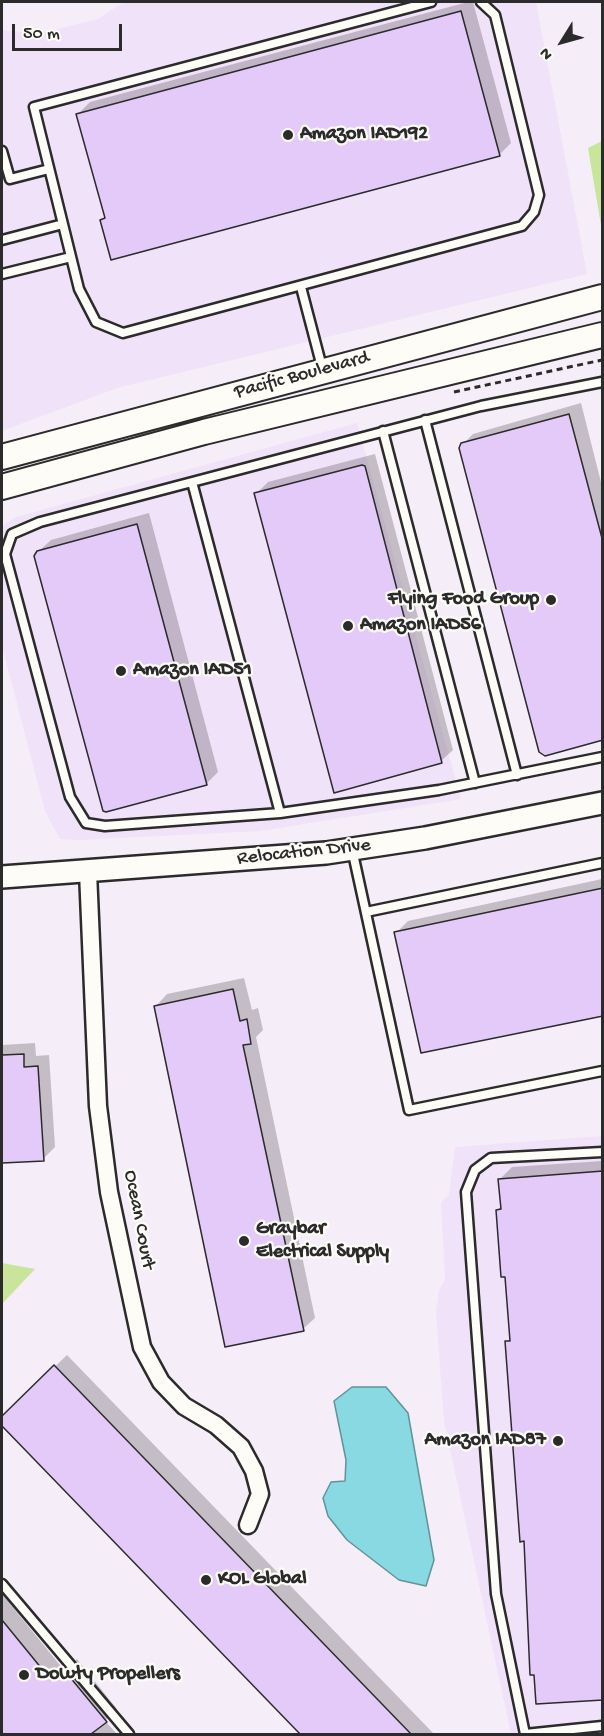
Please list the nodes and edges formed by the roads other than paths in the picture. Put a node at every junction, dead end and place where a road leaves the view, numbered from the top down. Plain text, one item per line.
1 (431, 2) edge
2 (481, 2) edge
3 (2, 151) edge
4 (49, 170) junction
5 (63, 224) junction
6 (2, 240) edge
7 (71, 257) junction
8 (2, 274) edge
9 (301, 287) junction
10 (603, 297) edge
11 (603, 335) edge
12 (323, 371) junction
13 (603, 382) edge
14 (425, 420) junction
15 (383, 431) junction
16 (2, 457) edge
17 (192, 482) junction
18 (2, 487) edge
19 (603, 757) edge
20 (517, 775) junction
21 (475, 783) junction
22 (603, 803) edge
23 (280, 813) junction
24 (352, 849) junction
25 (603, 863) edge
26 (88, 872) junction
27 (2, 877) edge
28 (366, 912) junction
29 (603, 1071) edge
30 (603, 1152) edge
31 (248, 1525) dead end
32 (2, 1584) edge
33 (603, 1726) edge
34 (129, 1734) edge
35 (525, 1734) edge

1 - 4 lane
2 - 9 lane
3 - 4 lane
4 - 5 lane
5 - 6 lane
5 - 7 lane
7 - 8 lane
7 - 9 lane
9 - 12 lane
10 - 12 main road, Pacific Boulevard
11 - 18 main road, Pacific Boulevard
12 - 16 main road, Pacific Boulevard
13 - 14 lane
14 - 15 lane
14 - 20 lane
15 - 17 lane
15 - 21 lane
17 - 23 lane
17 - 23 lane
19 - 20 lane
20 - 21 lane
21 - 23 lane
22 - 24 street, Relocation Drive
24 - 26 street, Relocation Drive
24 - 28 lane
25 - 28 lane
26 - 27 street, Relocation Drive
26 - 31 street, Ocean Court
28 - 29 lane
30 - 35 lane
32 - 34 lane
33 - 35 lane

